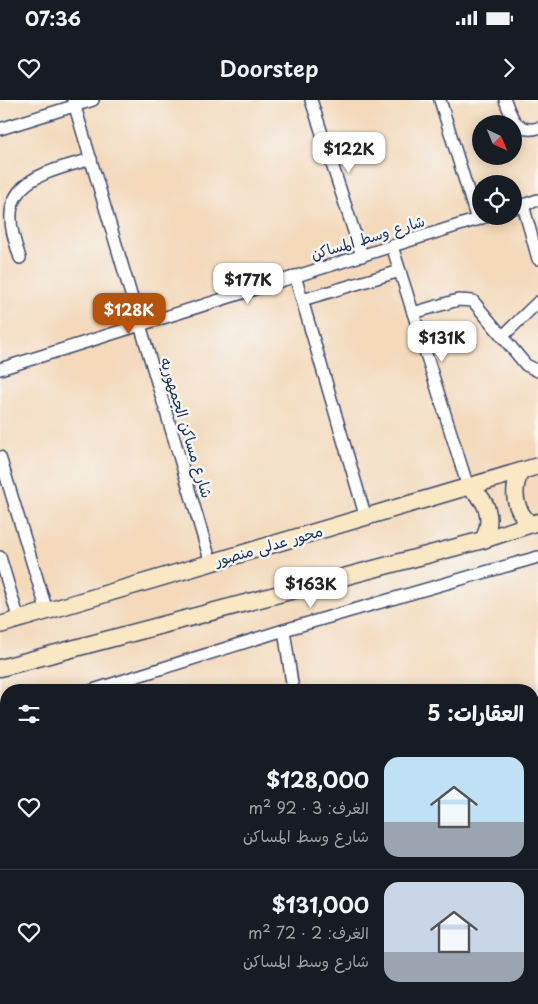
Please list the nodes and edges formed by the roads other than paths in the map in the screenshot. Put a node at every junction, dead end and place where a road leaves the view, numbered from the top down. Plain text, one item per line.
1 (93, 100) edge
2 (312, 100) edge
3 (440, 100) edge
4 (505, 100) edge
5 (74, 103) edge
6 (538, 128) edge
7 (0, 129) edge
8 (91, 159) junction
9 (472, 190) edge
10 (538, 200) edge
11 (522, 206) edge
12 (522, 217) edge
13 (472, 221) edge
14 (392, 246) junction
15 (362, 256) junction
16 (20, 258) dead end
17 (538, 259) edge
18 (400, 271) junction
19 (295, 276) junction
20 (302, 300) junction
21 (538, 302) edge
22 (413, 313) junction
23 (140, 325) junction
24 (503, 336) junction
25 (0, 369) edge
26 (538, 371) edge
27 (0, 457) edge
28 (538, 466) edge
29 (521, 471) junction
30 (468, 488) junction
31 (366, 518) junction
32 (534, 523) edge
33 (483, 540) junction
34 (538, 557) edge
35 (0, 558) edge
36 (211, 563) junction
37 (47, 611) junction
38 (19, 620) junction
39 (0, 625) edge
40 (284, 630) junction
41 (0, 668) edge
42 (112, 684) edge
43 (292, 684) edge

1 - 5 street
2 - 15 street
3 - 9 street
4 - 6 street
5 - 7 street
5 - 8 street, شارع مساكن الجمهوريه
8 - 16 street
8 - 23 street, شارع مساكن الجمهوريه
10 - 11 street
12 - 17 street
13 - 14 street, شارع وسط المساكن
14 - 15 street, شارع وسط المساكن
14 - 18 street
15 - 19 street, شارع وسط المساكن
18 - 20 street
18 - 22 street
19 - 20 street
19 - 23 street, شارع وسط المساكن
20 - 31 street
21 - 24 street
22 - 24 street
22 - 30 street
23 - 25 street, شارع وسط المساكن
23 - 36 street, شارع مساكن الجمهوريه
24 - 26 street
27 - 37 street
28 - 29 main road, محور عدلى منصور
29 - 30 main road, محور عدلى منصور
29 - 32 main road
30 - 31 main road, محور عدلى منصور
30 - 33 main road
31 - 36 main road, محور عدلى منصور
32 - 33 main road
33 - 41 main road
34 - 40 street
35 - 38 street
36 - 37 main road, محور عدلى منصور
37 - 38 main road, محور عدلى منصور
38 - 39 main road, محور عدلى منصور
40 - 42 street
40 - 43 street

